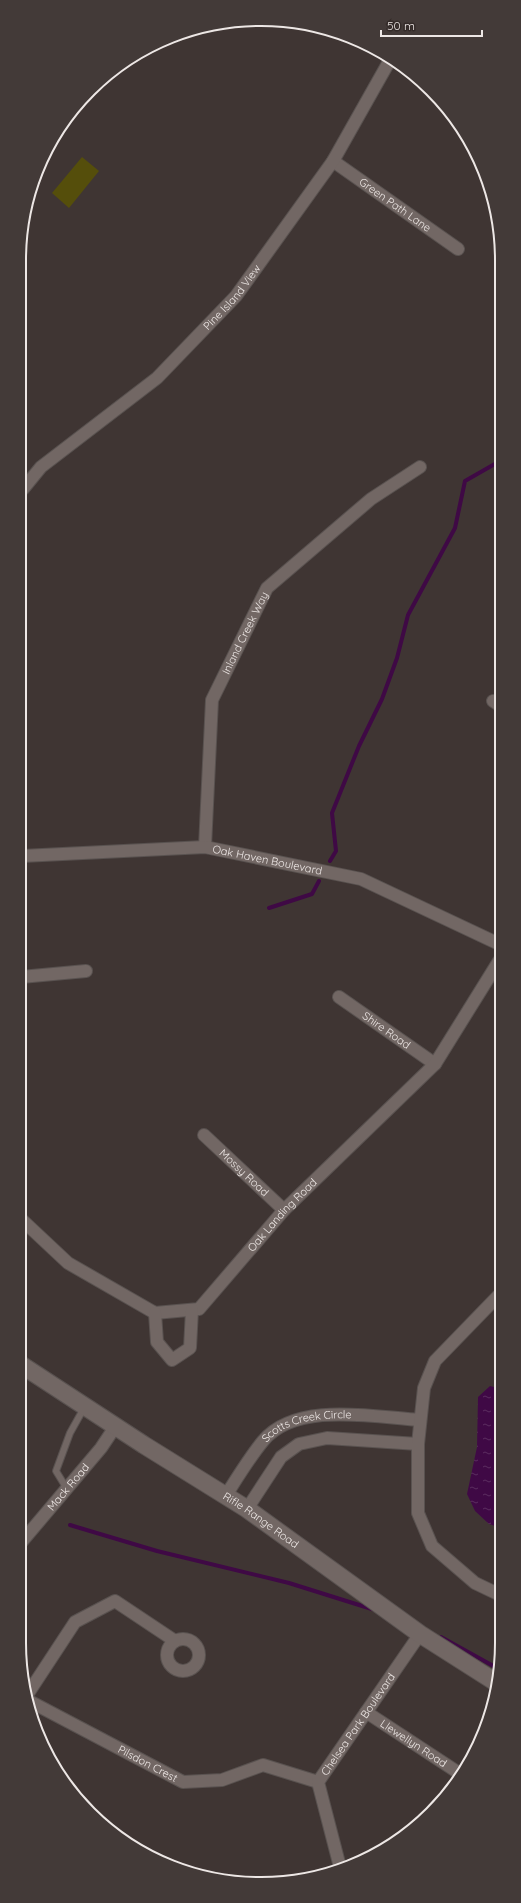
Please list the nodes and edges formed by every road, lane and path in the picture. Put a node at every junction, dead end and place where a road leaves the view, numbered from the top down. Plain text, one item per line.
1 (388, 64) edge
2 (333, 161) junction
3 (458, 249) dead end
4 (420, 468) dead end
5 (26, 485) edge
6 (204, 846) junction
7 (26, 856) edge
8 (495, 942) edge
9 (495, 967) edge
10 (86, 971) dead end
11 (26, 977) edge
12 (339, 996) dead end
13 (434, 1064) junction
14 (204, 1136) dead end
15 (284, 1210) junction
16 (26, 1224) edge
17 (495, 1299) edge
18 (192, 1310) junction
19 (155, 1313) junction
20 (26, 1368) edge
21 (85, 1407) junction
22 (420, 1420) junction
23 (115, 1426) junction
24 (418, 1444) junction
25 (67, 1488) junction
26 (225, 1496) junction
27 (247, 1509) junction
28 (26, 1537) edge
29 (495, 1592) edge
30 (420, 1634) junction
31 (175, 1641) dead end
32 (492, 1680) edge
33 (31, 1689) edge
34 (34, 1704) edge
35 (366, 1712) junction
36 (456, 1771) edge
37 (318, 1782) junction
38 (339, 1864) edge

1 - 2 street, Pine Island View
2 - 3 street, Green Path Lane
2 - 5 street, Pine Island View
4 - 6 street, Inland Creek Way
6 - 7 street, Oak Haven Boulevard
6 - 8 street, Oak Haven Boulevard
9 - 13 street, Oak Landing Road
10 - 11 street
12 - 13 street, Shire Road
13 - 15 street, Oak Landing Road
14 - 15 street, Mossy Road
15 - 18 street, Oak Landing Road
16 - 19 street
17 - 22 street
18 - 19 street
18 - 19 street
20 - 21 main road, Rifle Range Road
21 - 23 main road, Rifle Range Road
21 - 25 lane
22 - 24 street
22 - 26 street, Scotts Creek Circle
23 - 25 street, Mack Road
23 - 26 main road, Rifle Range Road
24 - 27 street, Scotts Creek Circle
24 - 29 street
25 - 28 street, Mack Road
26 - 27 main road, Rifle Range Road
27 - 30 main road, Rifle Range Road
30 - 32 main road, Rifle Range Road
30 - 35 street, Chelsea Park Boulevard
31 - 33 street
34 - 37 street, Pilsdon Crest
35 - 36 street, Llewellyn Road
35 - 37 street, Chelsea Park Boulevard
37 - 38 street, Chelsea Park Boulevard

